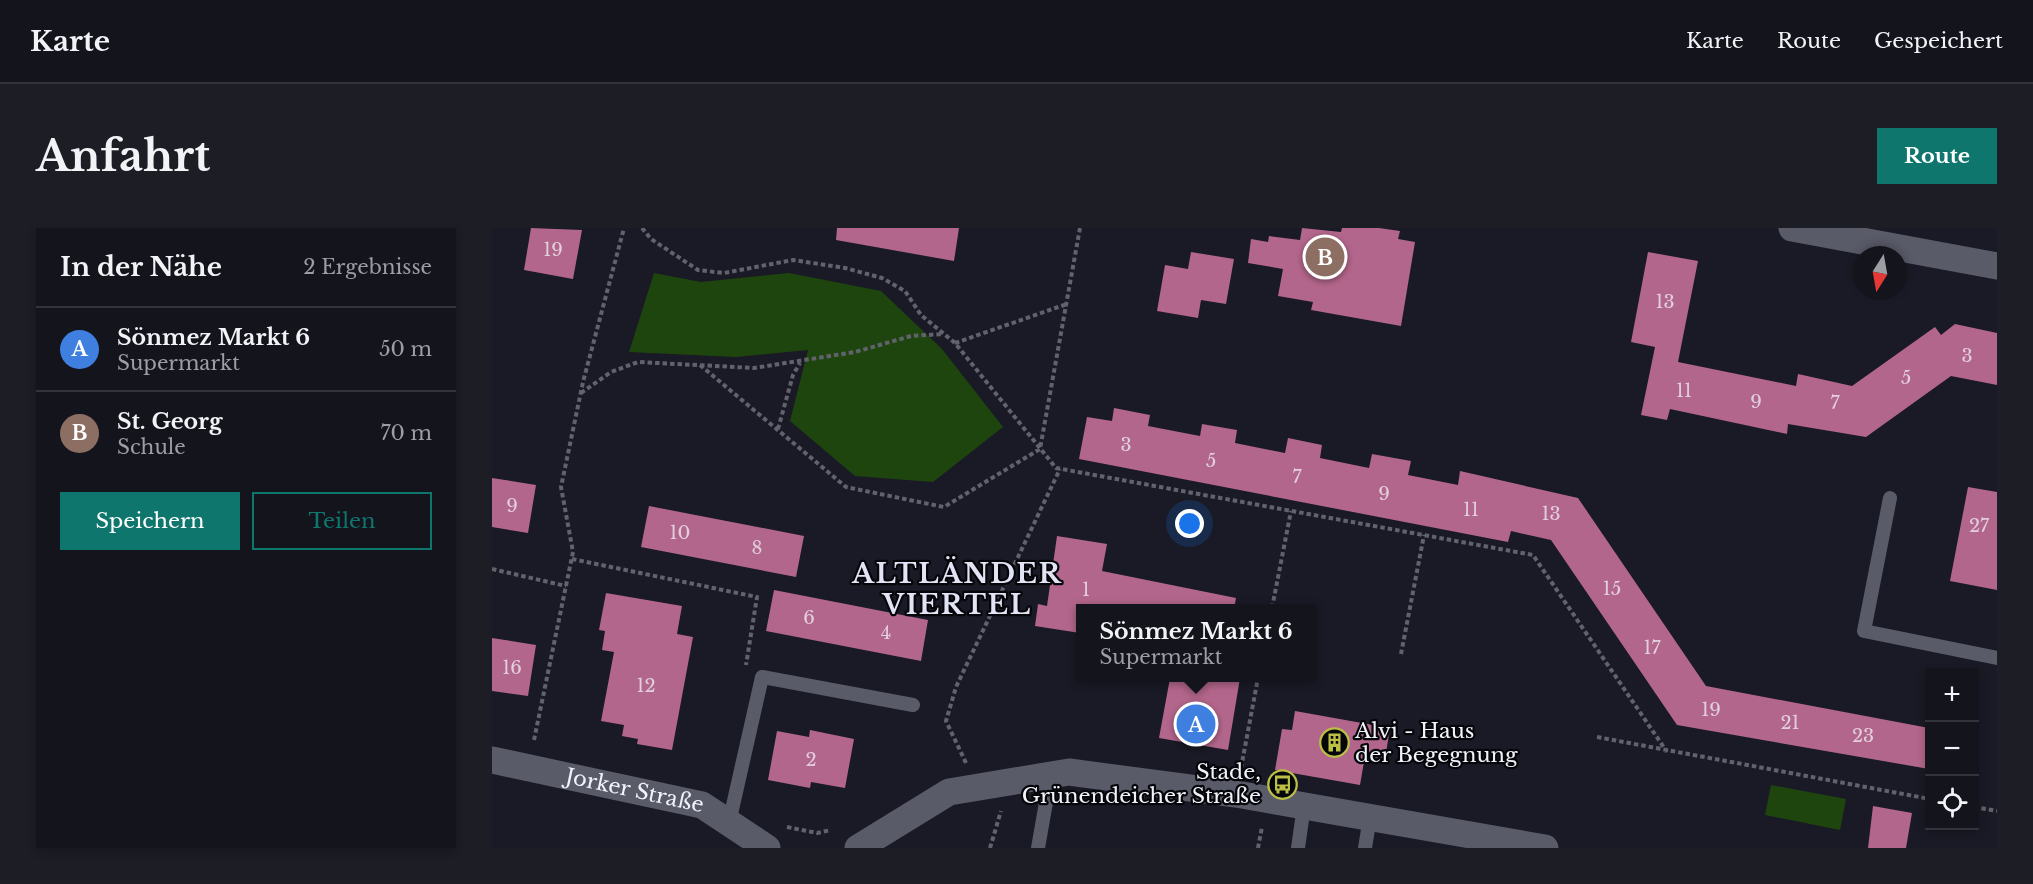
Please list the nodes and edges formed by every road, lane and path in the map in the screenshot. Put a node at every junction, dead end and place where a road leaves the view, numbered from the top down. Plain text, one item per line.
1 (624, 228) edge
2 (642, 228) edge
3 (1080, 228) edge
4 (1792, 228) edge
5 (1997, 266) edge
6 (1068, 304) junction
7 (943, 334) junction
8 (955, 343) junction
9 (800, 363) junction
10 (700, 365) junction
11 (581, 393) junction
12 (778, 429) junction
13 (1040, 449) junction
14 (1060, 469) junction
15 (1890, 498) dead end
16 (1291, 511) junction
17 (1424, 535) junction
18 (572, 559) junction
19 (492, 569) edge
20 (566, 586) junction
21 (1273, 604) edge
22 (1401, 654) dead end
23 (1997, 658) edge
24 (762, 677) junction
25 (1257, 682) edge
26 (913, 705) dead end
27 (1597, 737) dead end
28 (1667, 752) junction
29 (492, 760) edge
30 (528, 768) junction
31 (1051, 774) junction
32 (1010, 782) junction
33 (978, 787) junction
34 (1236, 794) junction
35 (1925, 798) edge
36 (1304, 806) junction
37 (1979, 808) edge
38 (1997, 811) edge
39 (1370, 817) junction
40 (729, 823) junction
41 (788, 827) dead end
42 (831, 830) dead end
43 (767, 848) edge
44 (858, 848) edge
45 (990, 848) edge
46 (1038, 848) edge
47 (1298, 848) edge
48 (1365, 848) edge
49 (1545, 848) edge

1 - 11 path
2 - 7 path
3 - 6 path
4 - 5 street
6 - 8 path
6 - 13 path
7 - 8 path
7 - 9 path
8 - 13 path
9 - 10 path
9 - 12 path
10 - 11 path
10 - 12 path
11 - 18 path
12 - 13 path
13 - 14 path
14 - 16 path
14 - 33 path
15 - 23 lane
16 - 17 path
16 - 21 path
17 - 22 path
17 - 28 path
18 - 20 path
18 - 24 path
19 - 20 path
20 - 30 path
24 - 26 lane
24 - 40 lane
25 - 34 path
27 - 28 path
28 - 35 path
29 - 30 street, Jorker Straße
30 - 40 street, Jorker Straße
31 - 32 street
31 - 34 street
31 - 46 lane
32 - 33 street
32 - 45 path
33 - 44 street
34 - 36 street
36 - 39 street
36 - 47 lane
37 - 38 path
39 - 48 lane
39 - 49 street
40 - 43 street, Jorker Straße
41 - 42 path

